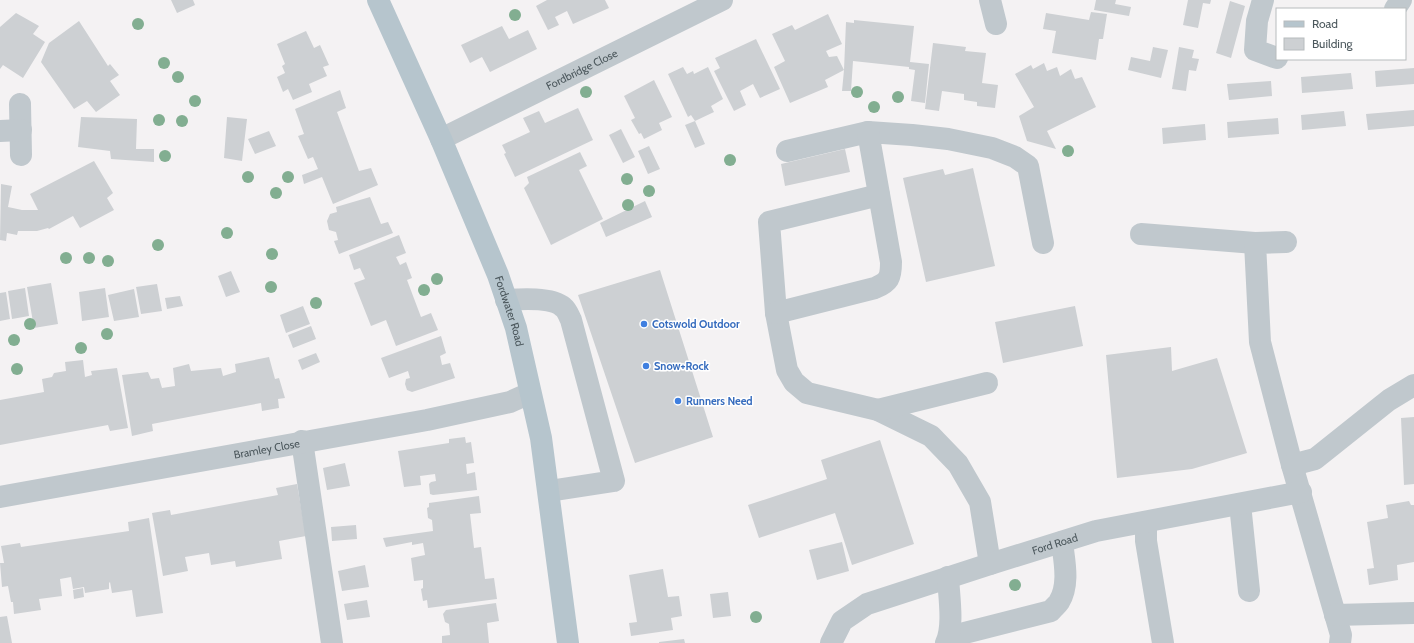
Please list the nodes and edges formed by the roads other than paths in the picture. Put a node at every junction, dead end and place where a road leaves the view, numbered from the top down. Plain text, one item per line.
1 (378, 0) edge
2 (722, 0) edge
3 (990, 0) edge
4 (1263, 0) edge
5 (996, 24) dead end
6 (1276, 58) edge
7 (20, 104) dead end
8 (10, 130) edge
9 (868, 132) junction
10 (441, 139) junction
11 (787, 151) dead end
12 (21, 155) dead end
13 (879, 195) junction
14 (1141, 234) dead end
15 (1286, 242) dead end
16 (1043, 243) dead end
17 (1255, 243) junction
18 (506, 300) junction
19 (776, 313) junction
20 (986, 383) dead end
21 (1414, 385) edge
22 (530, 393) junction
23 (878, 410) junction
24 (302, 441) junction
25 (1292, 465) junction
26 (549, 491) junction
27 (1301, 492) junction
28 (0, 497) edge
29 (1240, 504) junction
30 (1146, 522) junction
31 (1062, 542) junction
32 (990, 564) junction
33 (948, 578) junction
34 (1250, 590) dead end
35 (1414, 613) edge
36 (1341, 634) edge
37 (947, 640) edge
38 (332, 643) edge
39 (568, 643) edge
40 (831, 643) edge
41 (1163, 643) edge

1 - 10 main road, Fordwater Road
2 - 10 street, Fordbridge Close
3 - 5 street
4 - 6 street
7 - 8 street
8 - 12 street
9 - 11 street
9 - 13 street
9 - 16 street
10 - 18 main road, Fordwater Road
13 - 19 street
13 - 19 street
14 - 17 street
15 - 17 street
17 - 25 street
18 - 22 main road, Fordwater Road
18 - 26 street
19 - 23 street
20 - 23 street
21 - 25 street
22 - 24 street, Bramley Close
22 - 26 main road, Fordwater Road
23 - 32 street
24 - 28 street, Bramley Close
24 - 38 street
25 - 27 street
26 - 39 main road, Fordwater Road
27 - 29 street, Ford Road
27 - 36 street
29 - 30 street, Ford Road
29 - 34 street
30 - 31 street, Ford Road
30 - 41 street
31 - 32 street, Ford Road
31 - 37 street
32 - 33 street, Ford Road
33 - 37 street
33 - 40 street, Ford Road
35 - 36 street

